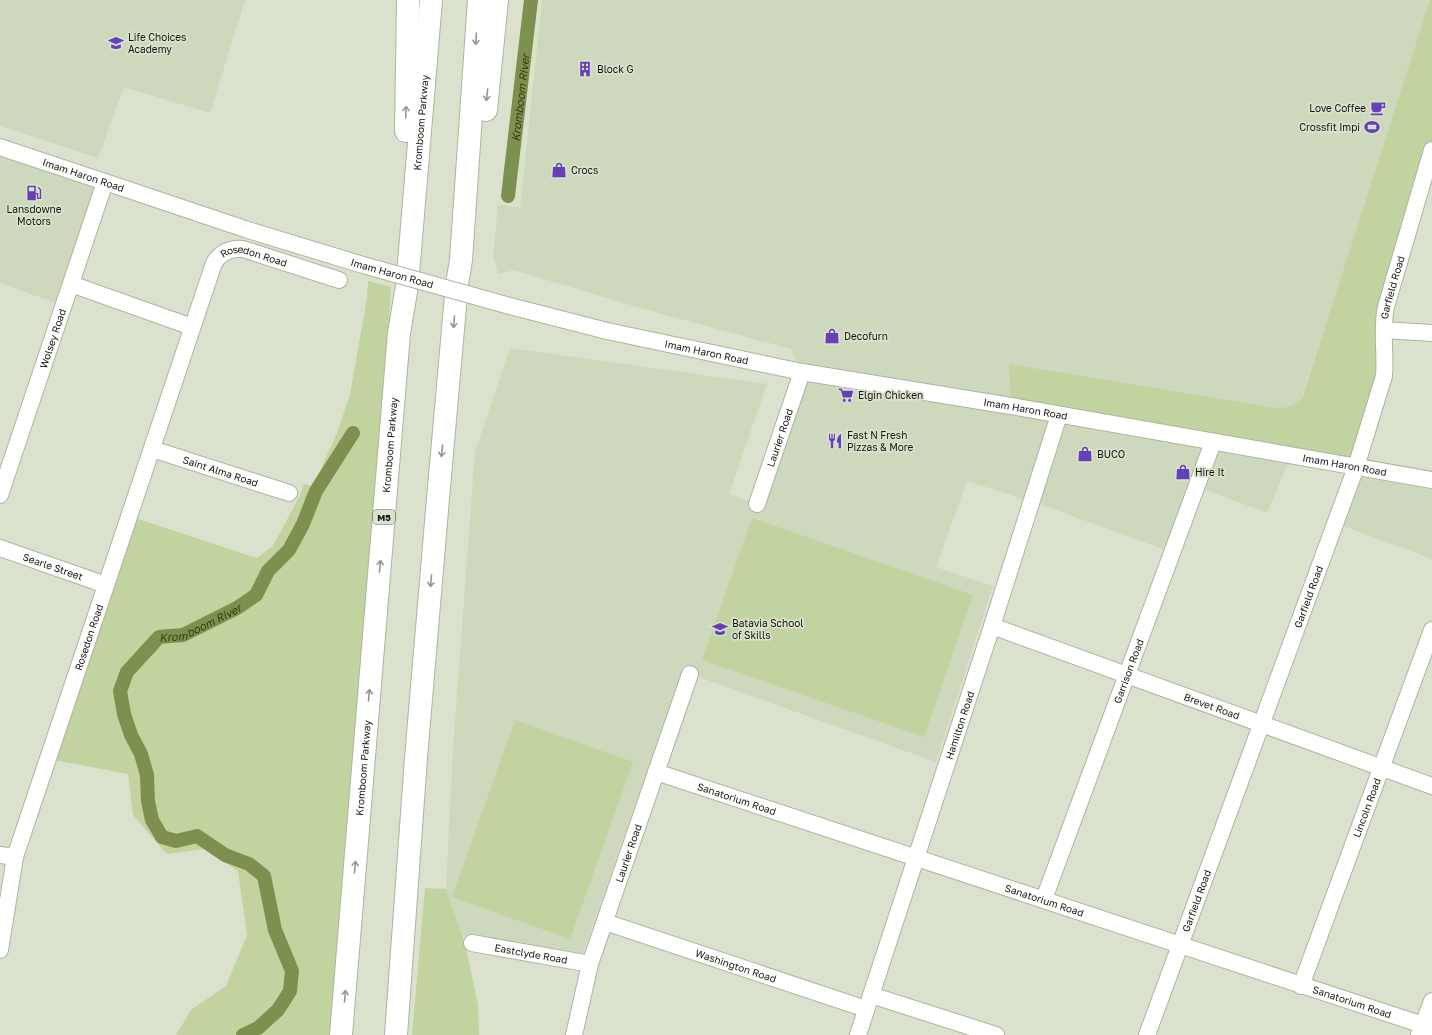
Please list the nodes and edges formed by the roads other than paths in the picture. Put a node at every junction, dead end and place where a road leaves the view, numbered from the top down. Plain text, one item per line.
1 (408, 0) edge
2 (430, 0) edge
3 (479, 0) edge
4 (497, 0) edge
5 (0, 146) edge
6 (1432, 150) edge
7 (105, 182) junction
8 (1425, 198) edge
9 (461, 260) junction
10 (339, 280) dead end
11 (72, 284) junction
12 (192, 327) junction
13 (1384, 330) junction
14 (399, 332) junction
15 (1432, 333) edge
16 (802, 372) junction
17 (1059, 415) junction
18 (1213, 442) junction
19 (152, 449) junction
20 (1356, 467) junction
21 (1432, 480) edge
22 (290, 493) dead end
23 (0, 495) edge
24 (757, 504) dead end
25 (0, 548) edge
26 (106, 585) junction
27 (992, 626) junction
28 (1432, 630) edge
29 (690, 674) dead end
30 (1126, 675) junction
31 (1261, 725) junction
32 (1382, 768) junction
33 (656, 772) junction
34 (1432, 786) edge
35 (8, 856) edge
36 (915, 857) junction
37 (1044, 900) junction
38 (605, 922) junction
39 (472, 943) dead end
40 (1180, 945) junction
41 (0, 950) edge
42 (590, 964) junction
43 (1301, 986) junction
44 (1432, 1001) edge
45 (869, 1002) junction
46 (1425, 1029) edge
47 (341, 1035) edge
48 (396, 1035) edge
49 (574, 1035) edge
50 (858, 1035) edge
51 (996, 1035) edge
52 (1147, 1035) edge

14 -> 1 highway
2 - 14 highway, Kromboom Parkway / M5
3 -> 9 highway
4 -> 9 highway
5 - 7 street, Imam Haron Road
6 - 8 street, Garfield Road
7 - 11 street, Wolsey Road
7 - 16 street, Imam Haron Road, bridge
8 - 13 street, Garfield Road
9 -> 48 highway
10 - 12 street, Rosedon Road
11 - 12 street
11 - 23 street, Wolsey Road
12 - 19 street, Rosedon Road
13 - 15 street
13 - 20 street, Garfield Road
47 -> 14 highway, Kromboom Parkway / M5
16 - 17 street, Imam Haron Road
16 - 24 street, Laurier Road
17 - 18 street, Imam Haron Road
17 - 27 street, Hamilton Road
18 - 20 street, Imam Haron Road
18 - 30 street, Garrison Road
19 - 22 street, Saint Alma Road
19 - 26 street, Rosedon Road
20 - 21 street, Imam Haron Road
20 - 31 street, Garfield Road
25 - 26 street, Searle Street
26 - 35 street, Rosedon Road
27 - 30 street, Brevet Road
27 - 36 street, Hamilton Road
28 - 32 street, Lincoln Road
29 - 33 street, Laurier Road
30 - 31 street, Brevet Road
30 - 37 street, Garrison Road
31 - 32 street, Brevet Road
31 - 40 street, Garfield Road
32 - 34 street, Brevet Road
32 - 43 street, Lincoln Road
33 - 36 street, Sanatorium Road
33 - 38 street, Laurier Road
35 - 41 street, Rosedon Road
36 - 37 street, Sanatorium Road
36 - 45 street, Hamilton Road
37 - 40 street, Sanatorium Road
38 - 42 street, Laurier Road
38 - 45 street, Washington Road
39 - 42 street, Eastclyde Road
40 - 43 street, Sanatorium Road
40 - 52 street, Garfield Road
42 - 49 street, Laurier Road
43 - 46 street, Sanatorium Road
44 - 46 street
45 - 50 street, Hamilton Road
45 - 51 street, Washington Road

